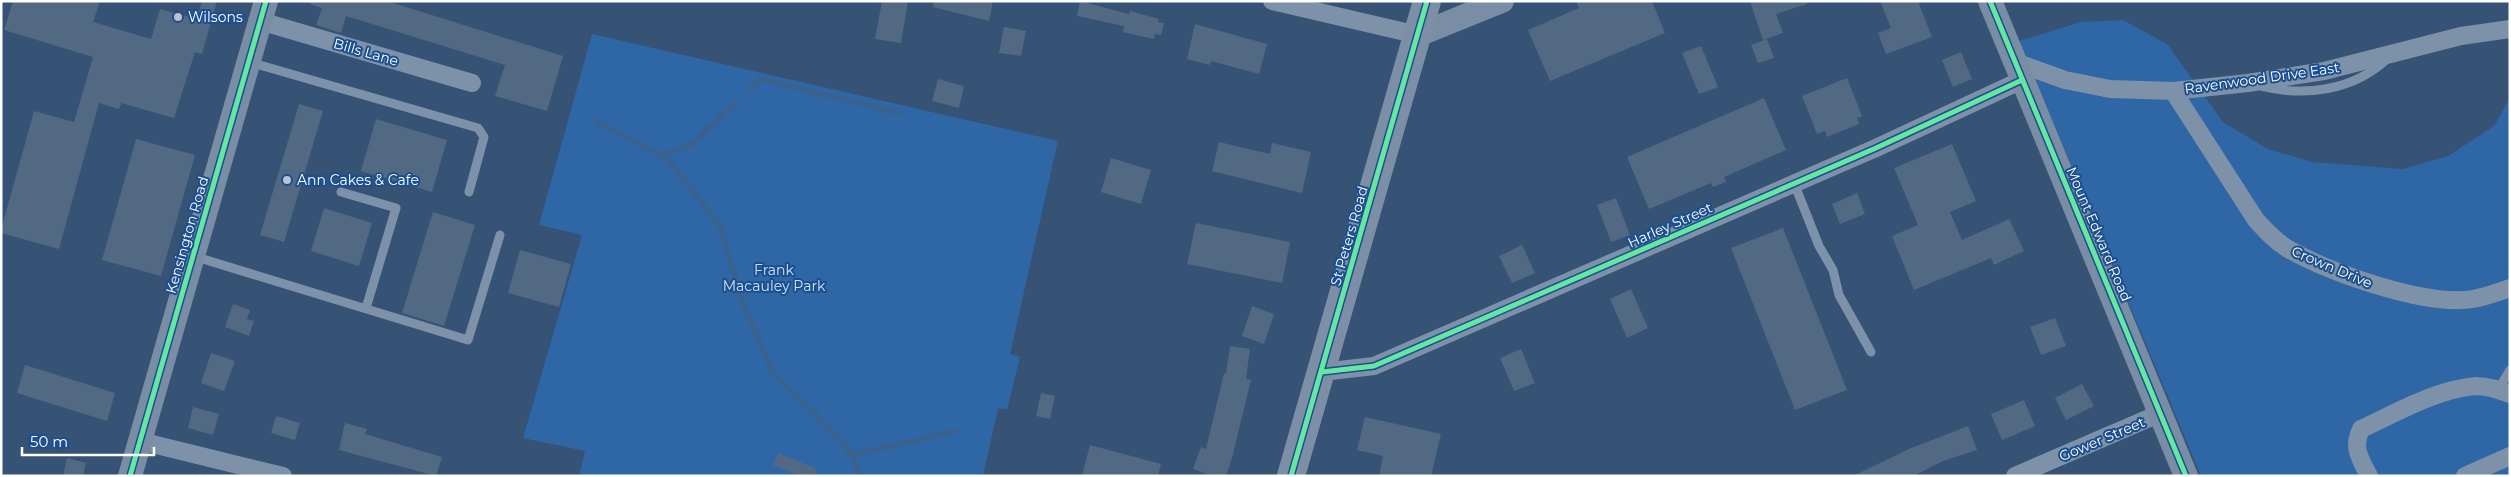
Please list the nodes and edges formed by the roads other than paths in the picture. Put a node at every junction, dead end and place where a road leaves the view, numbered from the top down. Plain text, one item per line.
1 (1272, 1) edge
2 (1427, 1) edge
3 (1502, 1) edge
4 (1990, 1) edge
5 (263, 11) edge
6 (2510, 29) edge
7 (1418, 35) junction
8 (248, 62) junction
9 (2018, 71) junction
10 (472, 82) dead end
11 (2173, 91) junction
12 (1794, 183) junction
13 (341, 192) dead end
14 (470, 192) dead end
15 (500, 235) dead end
16 (193, 256) junction
17 (2510, 288) edge
18 (366, 308) junction
19 (1871, 352) dead end
20 (2510, 370) edge
21 (1322, 372) junction
22 (2504, 392) edge
23 (2161, 413) junction
24 (140, 441) junction
25 (2510, 456) edge
26 (130, 476) edge
27 (283, 476) edge
28 (1291, 476) edge
29 (2015, 476) edge
30 (2186, 476) edge
31 (2369, 476) edge
32 (2465, 476) edge

1 - 7 street
2 - 7 main road, St Peters Road
3 - 7 street
4 - 9 street, Mount Edward Road
5 - 8 street, Kensington Road
5 - 10 street, Bills Lane
6 - 11 street, Ravenwood Drive East
7 - 21 main road, St Peters Road
8 - 14 lane
8 - 16 street, Kensington Road
9 - 11 street, Ravenwood Drive East
9 - 12 street, Harley Street
9 - 23 street, Mount Edward Road
11 - 17 street, Crown Drive
12 - 19 lane
12 - 21 street, Harley Street
13 - 18 lane
15 - 18 lane
16 - 18 lane
16 - 24 street, Kensington Road
20 - 22 lane
21 - 28 main road, St Peters Road
22 - 31 street
23 - 29 street, Gower Street
23 - 30 street, Mount Edward Road
24 - 26 street, Kensington Road
24 - 27 street
25 - 32 street

